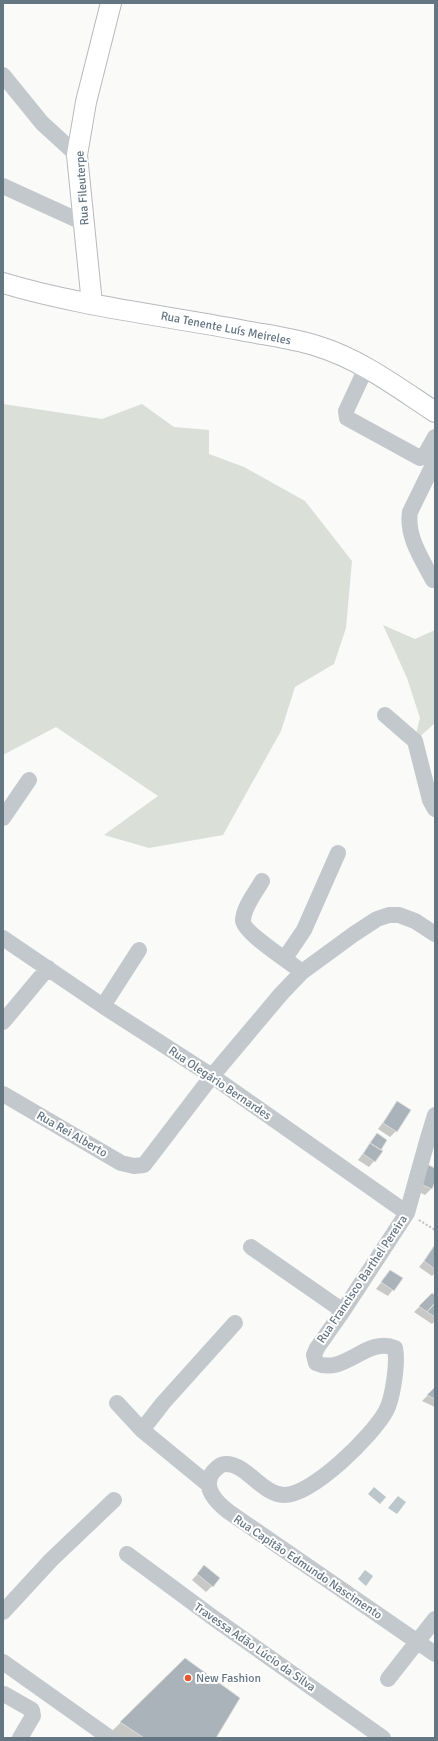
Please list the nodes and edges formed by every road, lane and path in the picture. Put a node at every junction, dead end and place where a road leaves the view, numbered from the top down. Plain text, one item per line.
1 (111, 3) edge
2 (3, 75) edge
3 (77, 155) junction
4 (3, 186) edge
5 (84, 223) junction
6 (3, 283) edge
7 (92, 304) junction
8 (366, 368) junction
9 (435, 412) edge
10 (435, 437) edge
11 (435, 461) edge
12 (433, 580) dead end
13 (385, 715) dead end
14 (29, 780) dead end
15 (435, 809) edge
16 (3, 818) edge
17 (338, 853) dead end
18 (262, 881) dead end
19 (435, 934) edge
20 (3, 938) edge
21 (139, 950) dead end
22 (285, 958) junction
23 (48, 968) junction
24 (302, 972) junction
25 (103, 1006) junction
26 (3, 1022) edge
27 (212, 1076) junction
28 (3, 1094) edge
29 (435, 1115) edge
30 (431, 1135) edge
31 (407, 1213) junction
32 (435, 1230) edge
33 (251, 1247) dead end
34 (343, 1312) junction
35 (235, 1323) dead end
36 (117, 1403) dead end
37 (142, 1430) junction
38 (209, 1485) junction
39 (114, 1500) dead end
40 (128, 1554) dead end
41 (3, 1612) edge
42 (435, 1620) edge
43 (417, 1641) junction
44 (435, 1654) edge
45 (3, 1662) edge
46 (19, 1673) junction
47 (388, 1679) dead end
48 (3, 1694) edge
49 (20, 1738) edge
50 (110, 1738) edge
51 (382, 1738) edge

1 - 3 main road, Rua Fileuterpe
2 - 3 street
3 - 5 main road, Rua Fileuterpe
4 - 5 street
5 - 7 main road, Rua Fileuterpe
6 - 7 main road, Rua Tenente Luís Meireles
7 - 8 main road, Rua Tenente Luís Meireles
8 - 9 main road, Rua Tenente Luís Meireles
8 - 10 street
11 - 12 street
13 - 15 street
14 - 16 street
17 - 22 street
18 - 22 street
19 - 24 street
20 - 23 street, Rua Olegário Bernardes
21 - 25 street
22 - 24 street
23 - 25 street, Rua Olegário Bernardes
23 - 26 street
24 - 27 street
25 - 27 street, Rua Olegário Bernardes
27 - 28 street, Rua Rei Alberto
27 - 31 street, Rua Olegário Bernardes
29 - 30 street, Rua Francisco Barthel Pereira
30 - 31 street, Rua Francisco Barthel Pereira
31 - 32 path
31 - 34 street, Rua Francisco Barthel Pereira
33 - 34 street
34 - 38 street, Rua Francisco Barthel Pereira
35 - 37 street
36 - 37 street
37 - 38 street
38 - 43 street, Rua Capitão Edmundo Nascimento
39 - 41 street
40 - 51 street, Travessa Adão Lúcio da Silva
42 - 43 street
43 - 44 street, Rua Capitão Edmundo Nascimento
43 - 47 street
45 - 46 street
46 - 48 street
46 - 50 street
48 - 49 street

